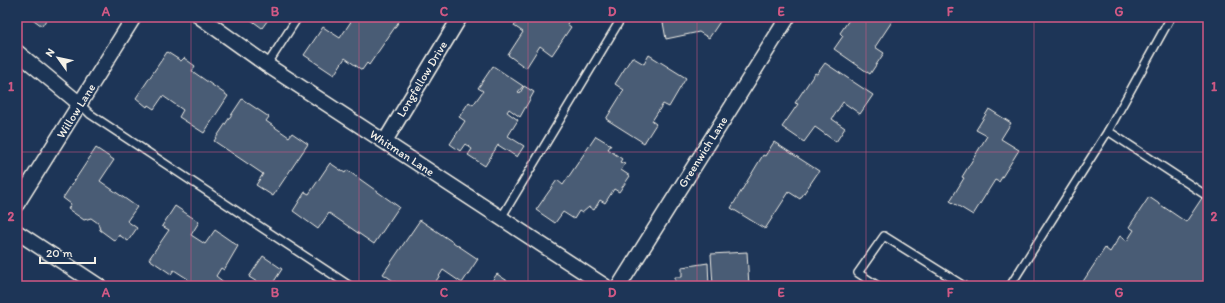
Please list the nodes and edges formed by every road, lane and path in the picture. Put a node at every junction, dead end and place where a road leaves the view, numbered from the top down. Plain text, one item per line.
1 (134, 17) edge
2 (200, 17) edge
3 (298, 17) edge
4 (460, 17) edge
5 (622, 17) edge
6 (788, 17) edge
7 (1171, 17) edge
8 (17, 52) edge
9 (267, 65) junction
10 (80, 104) junction
11 (1108, 131) junction
12 (385, 141) junction
13 (1204, 194) dead end
14 (17, 204) edge
15 (501, 218) junction
16 (17, 232) edge
17 (99, 286) edge
18 (350, 286) edge
19 (605, 286) edge
20 (619, 286) edge
21 (878, 286) edge
22 (964, 286) edge
23 (1010, 286) edge

1 - 10 street, Willow Lane
2 - 9 street, Whitman Lane
3 - 9 lane
4 - 12 street, Longfellow Drive
5 - 15 lane
6 - 20 street, Greenwich Lane
7 - 11 lane
8 - 10 street
9 - 12 street, Whitman Lane
10 - 14 street, Willow Lane
10 - 18 lane
11 - 13 lane
11 - 23 lane
12 - 15 street, Whitman Lane
15 - 19 street, Whitman Lane
16 - 17 street
21 - 22 lane

